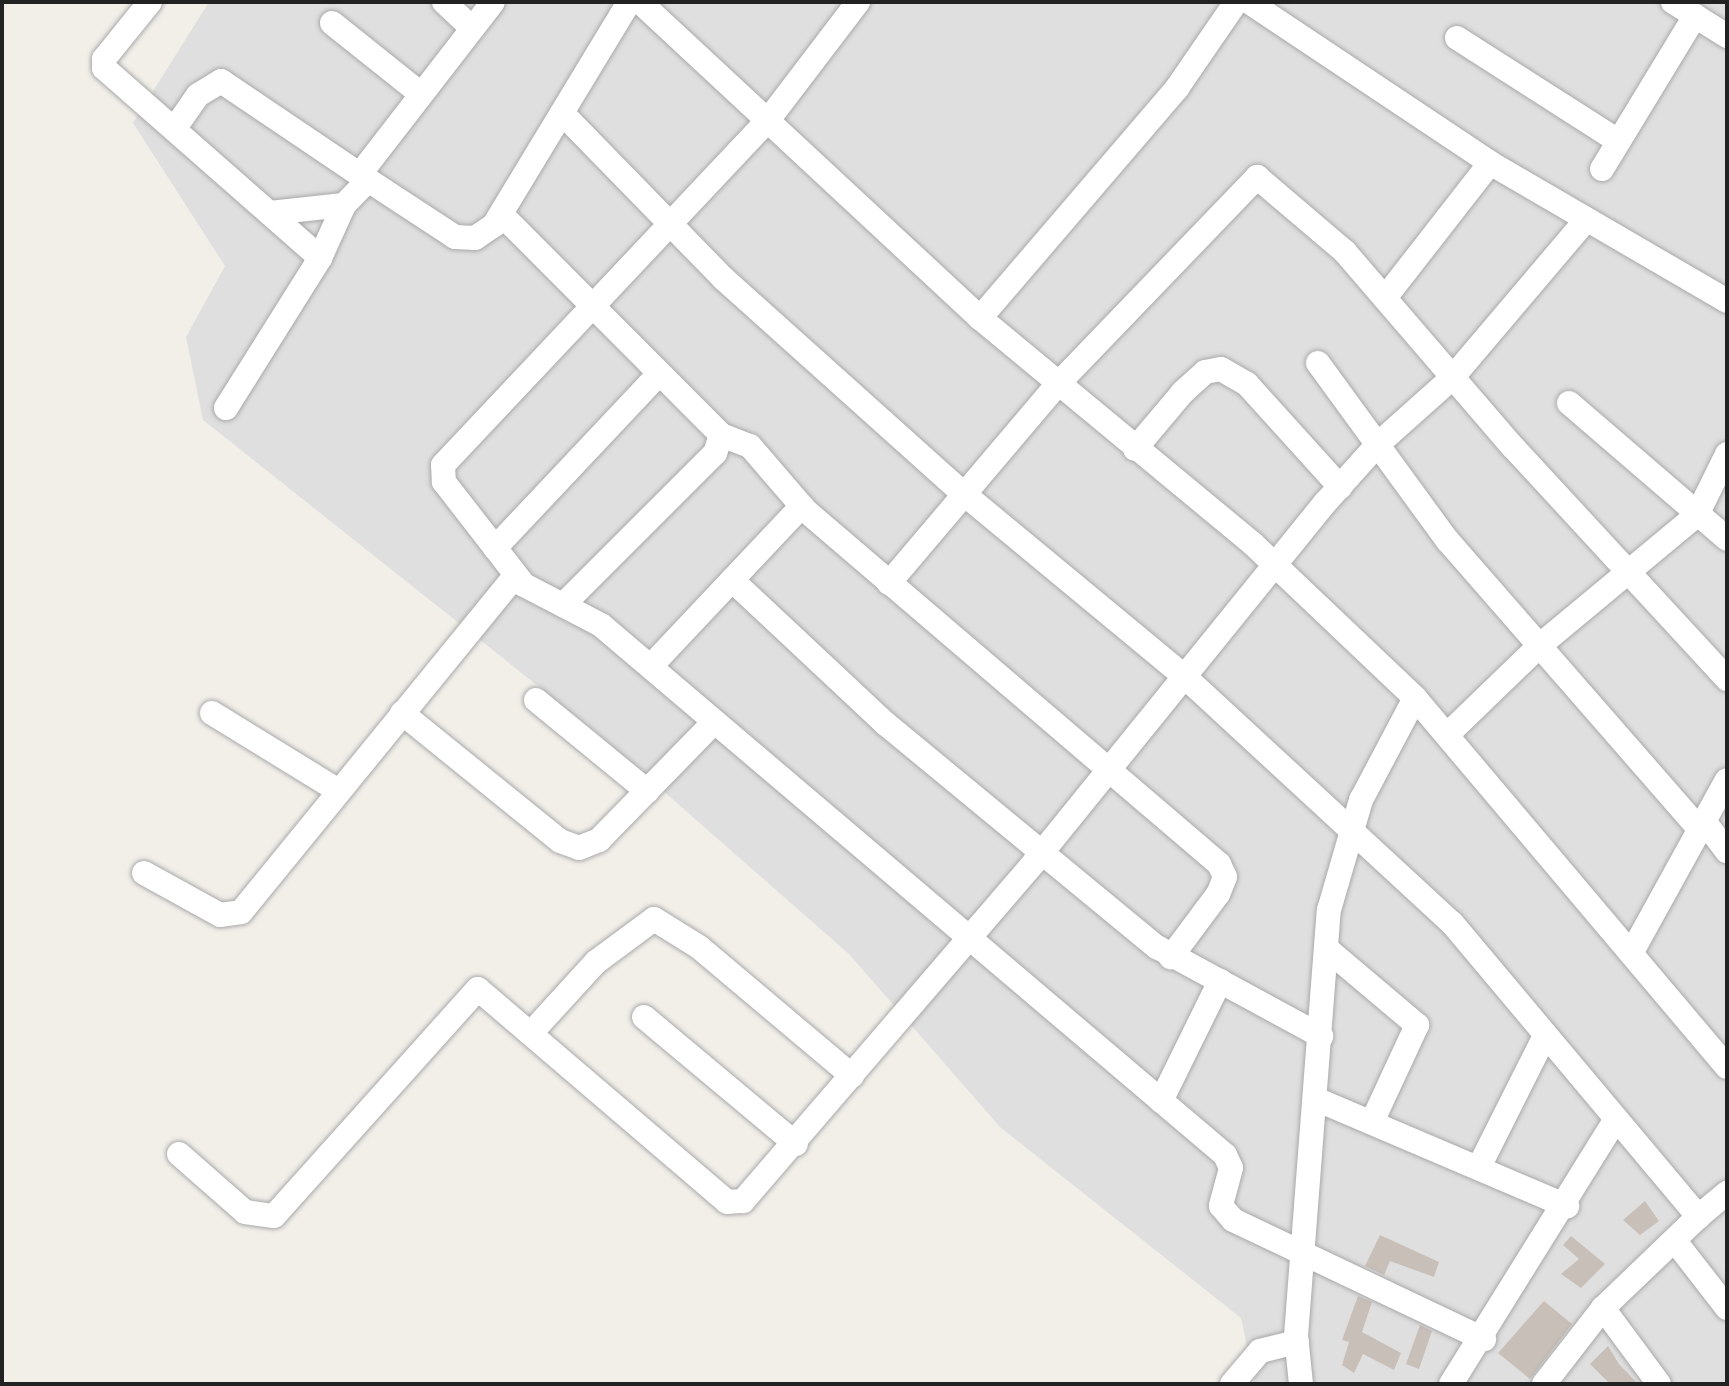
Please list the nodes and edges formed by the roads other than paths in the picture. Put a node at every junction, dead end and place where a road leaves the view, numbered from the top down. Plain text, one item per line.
1 (150, 2) edge
2 (444, 2) edge
3 (493, 2) edge
4 (629, 2) edge
5 (639, 2) edge
6 (858, 2) edge
7 (1236, 2) edge
8 (1249, 2) edge
9 (1673, 2) edge
10 (1695, 16) junction
11 (332, 23) dead end
12 (472, 28) junction
13 (1727, 36) edge
14 (1457, 38) dead end
15 (421, 94) junction
16 (562, 113) junction
17 (769, 119) junction
18 (175, 128) junction
19 (1618, 141) junction
20 (1490, 163) junction
21 (1602, 169) dead end
22 (364, 177) junction
23 (344, 205) junction
24 (270, 213) junction
25 (502, 215) junction
26 (1586, 220) junction
27 (669, 225) junction
28 (320, 258) junction
29 (1385, 298) junction
30 (1727, 301) edge
31 (592, 310) junction
32 (980, 318) junction
33 (1318, 363) dead end
34 (659, 374) junction
35 (1452, 378) junction
36 (1057, 386) junction
37 (1569, 403) dead end
38 (226, 408) dead end
39 (721, 435) junction
40 (1377, 445) junction
41 (1135, 449) junction
42 (1727, 454) edge
43 (1339, 487) junction
44 (964, 494) junction
45 (802, 506) junction
46 (1697, 514) junction
47 (1727, 539) edge
48 (495, 548) junction
49 (1274, 564) junction
50 (1629, 571) junction
51 (515, 576) junction
52 (732, 580) junction
53 (889, 583) junction
54 (563, 605) junction
55 (1539, 646) junction
56 (651, 666) junction
57 (1184, 676) junction
58 (1727, 679) edge
59 (1416, 698) junction
60 (536, 700) dead end
61 (212, 713) dead end
62 (402, 713) junction
63 (714, 722) junction
64 (1449, 733) junction
65 (1111, 767) junction
66 (1727, 780) edge
67 (339, 791) junction
68 (647, 791) junction
69 (1702, 825) junction
70 (1350, 827) junction
71 (1727, 851) edge
72 (1040, 855) junction
73 (144, 873) dead end
74 (968, 938) junction
75 (1327, 948) junction
76 (1633, 950) junction
77 (1171, 957) junction
78 (1220, 981) junction
79 (644, 1017) dead end
80 (532, 1032) junction
81 (1321, 1036) junction
82 (1545, 1036) junction
83 (1727, 1067) edge
84 (852, 1076) junction
85 (1318, 1100) junction
86 (1161, 1101) junction
87 (1615, 1121) junction
88 (1372, 1122) junction
89 (796, 1144) junction
90 (179, 1154) dead end
91 (1479, 1167) junction
92 (1727, 1193) edge
93 (1567, 1206) junction
94 (1698, 1217) junction
95 (1675, 1241) junction
96 (1304, 1255) junction
97 (1603, 1308) junction
98 (1727, 1308) edge
99 (1484, 1339) junction
100 (1297, 1342) junction
101 (1232, 1384) edge
102 (1301, 1384) edge
103 (1451, 1384) edge
104 (1544, 1384) edge
105 (1659, 1384) edge

1 - 18 street
2 - 12 street
3 - 12 street
4 - 16 street
5 - 17 street
6 - 17 street
7 - 32 street
8 - 20 street
9 - 10 street
10 - 13 street
10 - 19 street
11 - 15 street
12 - 15 street
14 - 19 street
15 - 22 street
16 - 25 street
16 - 27 street
17 - 27 street
17 - 32 street
18 - 22 street
18 - 24 street
19 - 21 street
20 - 26 street
20 - 29 street
22 - 23 street
22 - 25 street
23 - 24 street
23 - 28 street
24 - 28 street
25 - 31 street
26 - 30 street
26 - 35 street
27 - 31 street
27 - 44 street
28 - 38 street
29 - 35 street
29 - 36 street
31 - 34 street
31 - 48 street
32 - 36 street
33 - 40 street
34 - 39 street
34 - 48 street
35 - 40 street
35 - 50 street
36 - 41 street
36 - 44 street
37 - 46 street
39 - 45 street
39 - 54 street
40 - 43 street
40 - 55 street
41 - 43 street
41 - 49 street
42 - 46 street
43 - 49 street
44 - 53 street
44 - 57 street
45 - 52 street
45 - 53 street
46 - 47 street
46 - 50 street
48 - 51 street
49 - 57 street
49 - 59 street
50 - 55 street
50 - 58 street
51 - 54 street
51 - 62 street
52 - 56 street
52 - 72 street
53 - 65 street
54 - 56 street
55 - 64 street
55 - 69 street
56 - 63 street
57 - 65 street
57 - 70 street
59 - 64 street
59 - 70 street
60 - 68 street
61 - 67 street
62 - 67 street
62 - 68 street
63 - 68 street
63 - 74 street
64 - 76 street
65 - 72 street
65 - 77 street
66 - 69 street
67 - 73 street
69 - 71 street
69 - 76 street
70 - 75 street
70 - 82 street
72 - 74 street
72 - 77 street
74 - 84 street
74 - 86 street
75 - 81 street
75 - 88 street
76 - 83 street
77 - 78 street
78 - 81 street
78 - 86 street
79 - 89 street
80 - 84 street
80 - 89 street
80 - 90 street
81 - 85 street
82 - 87 street
82 - 91 street
84 - 89 street
85 - 88 street
85 - 96 street
86 - 96 street
87 - 93 street
87 - 94 street
88 - 91 street
91 - 93 street
92 - 94 street
93 - 99 street
94 - 95 street
95 - 97 street
95 - 98 street
96 - 99 street
96 - 100 street
97 - 104 street
97 - 105 street
99 - 103 street
100 - 101 street
100 - 102 street

